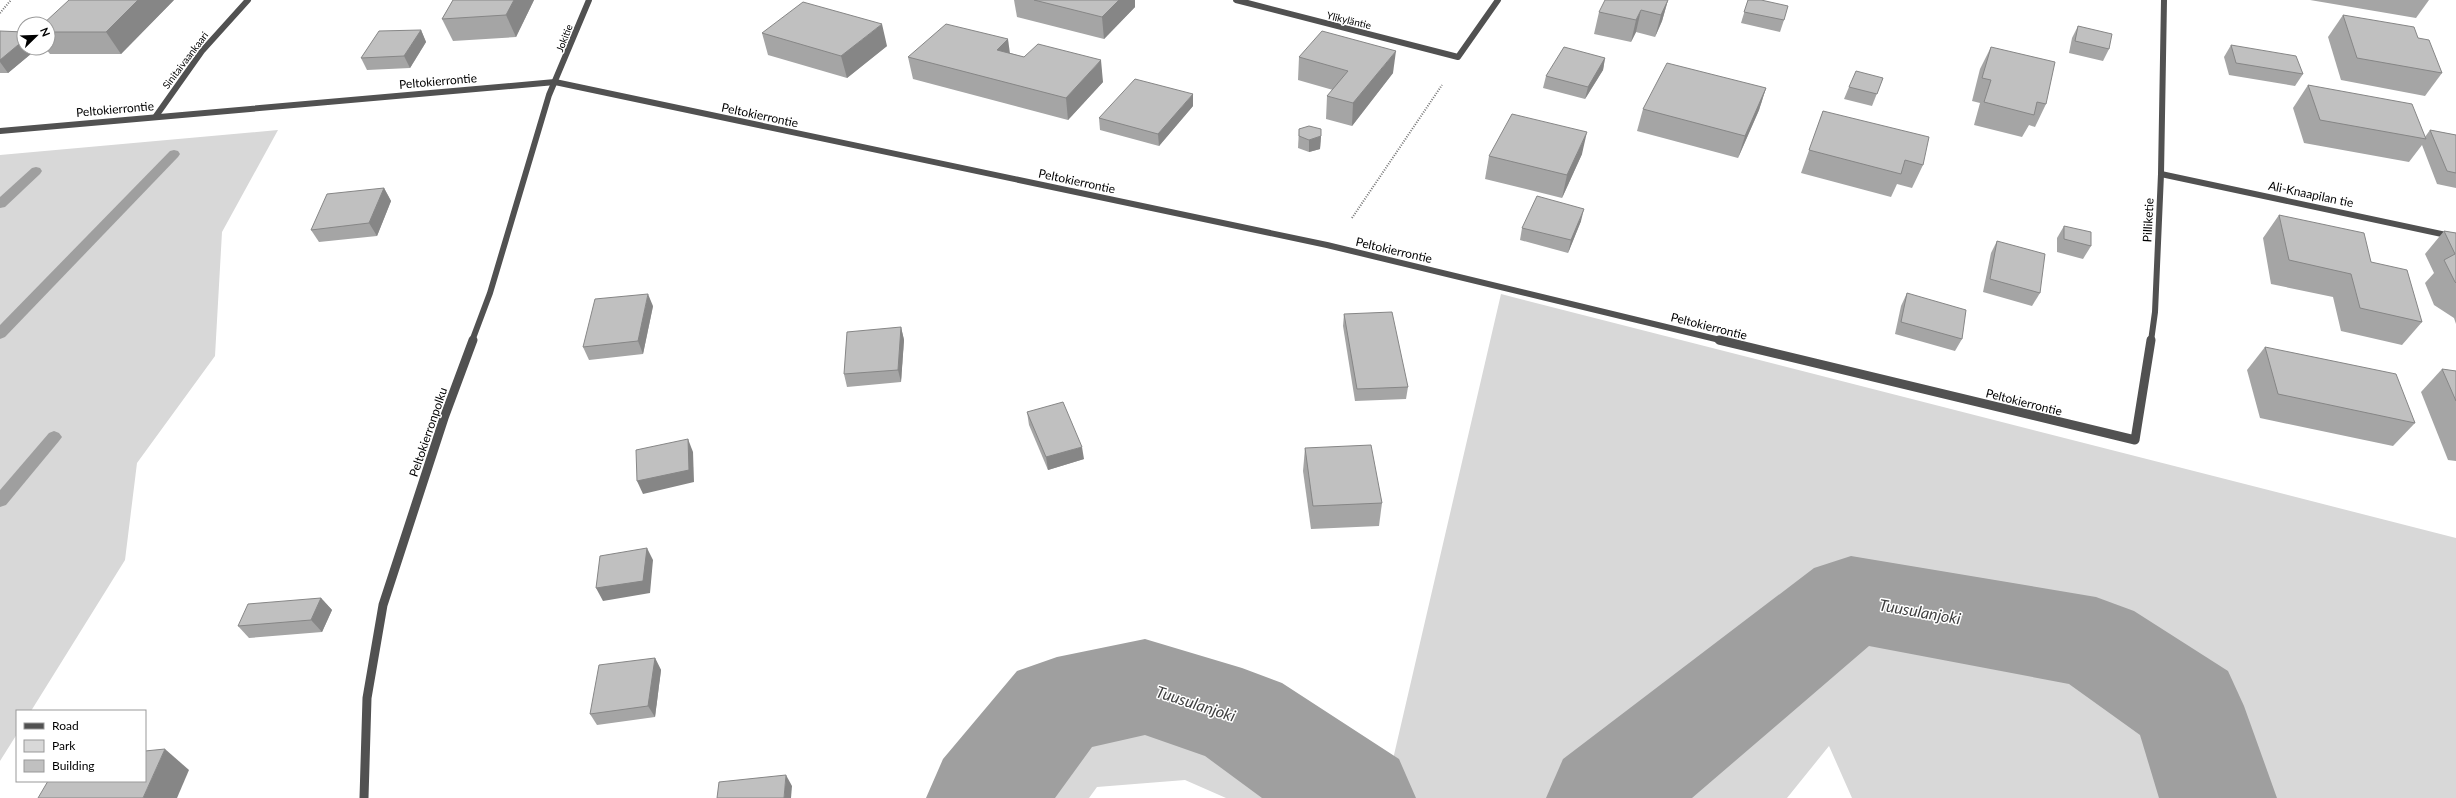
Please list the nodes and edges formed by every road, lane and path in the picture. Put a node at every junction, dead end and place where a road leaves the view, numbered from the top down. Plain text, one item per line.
1 (11, 0) edge
2 (248, 0) edge
3 (589, 0) edge
4 (1236, 0) edge
5 (1498, 0) edge
6 (2164, 0) edge
7 (0, 13) edge
8 (1458, 57) junction
9 (555, 82) junction
10 (156, 116) junction
11 (0, 131) edge
12 (2161, 174) junction
13 (2456, 237) edge
14 (1327, 246) junction
15 (2135, 440) joint
16 (364, 798) edge

1 - 7 path
2 - 10 street, Sinitaivaankaari
3 - 9 street, Jokitie
4 - 8 street, Ylikyläntie
5 - 8 street
6 - 12 street, Pilliketie
8 - 14 path
9 - 10 street, Peltokierrontie
9 - 14 street, Peltokierrontie
9 - 16 street, Peltokierronpolku
10 - 11 street, Peltokierrontie
12 - 13 street, Ali-Knaapilan tie
12 - 15 street, Pilliketie
14 - 15 street, Peltokierrontie

